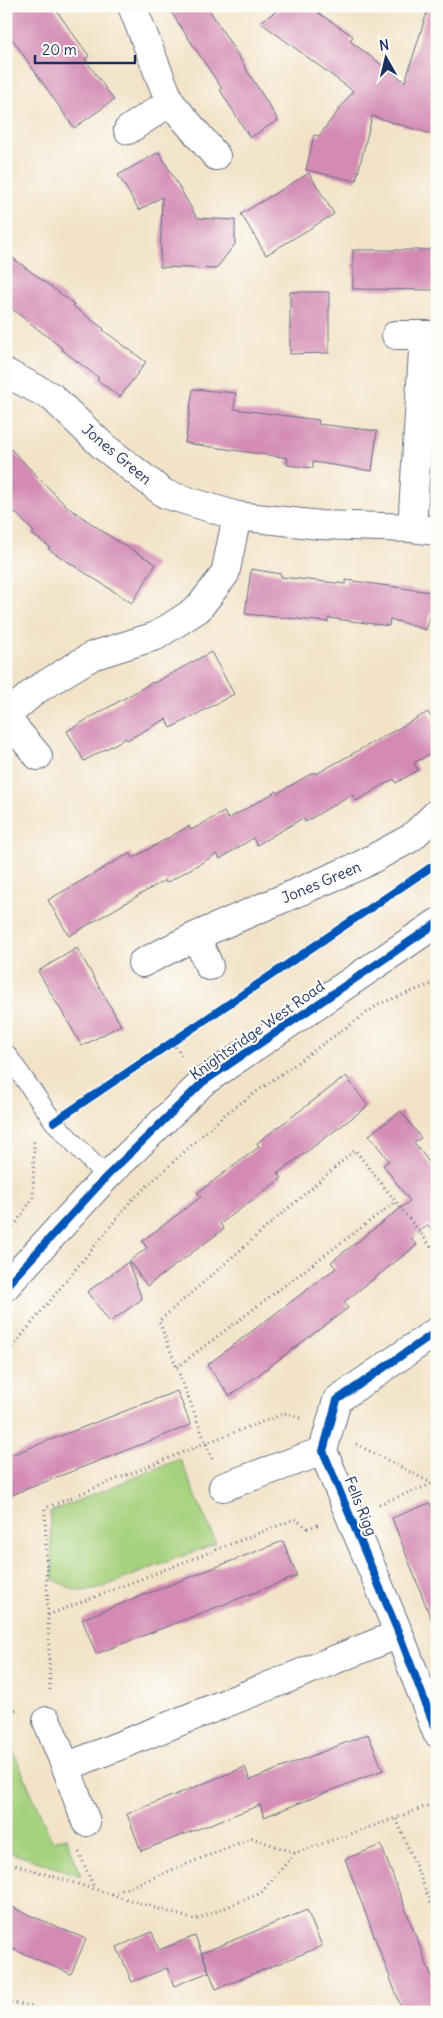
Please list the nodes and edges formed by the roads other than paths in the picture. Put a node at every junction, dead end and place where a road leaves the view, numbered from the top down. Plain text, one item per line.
1 (132, 6) edge
2 (170, 102) junction
3 (128, 130) dead end
4 (216, 156) dead end
5 (396, 335) dead end
6 (430, 335) edge
7 (6, 373) edge
8 (237, 516) junction
9 (424, 530) edge
10 (6, 717) edge
11 (38, 756) dead end
12 (437, 813) edge
13 (437, 923) edge
14 (196, 936) junction
15 (142, 963) dead end
16 (209, 966) dead end
17 (6, 1053) edge
18 (106, 1177) junction
19 (6, 1286) edge
20 (437, 1330) edge
21 (326, 1441) junction
22 (223, 1487) road end
23 (399, 1634) junction
24 (49, 1708) road end
25 (437, 1733) edge
26 (66, 1767) junction
27 (86, 1822) dead end

1 - 2 street
2 - 3 street
2 - 4 street
5 - 6 street, Jones Green
6 - 9 street, Jones Green
7 - 8 street, Jones Green
8 - 9 street, Jones Green
8 - 10 street
10 - 11 street
12 - 14 street, Jones Green
13 - 18 street, Knightsridge West Road
14 - 15 street, Jones Green
14 - 16 street
17 - 18 lane
18 - 19 street, Knightsridge West Road
20 - 21 street
21 - 22 street
21 - 23 street, Fells Rigg
23 - 25 street, Fells Rigg
23 - 26 street
24 - 26 street
26 - 27 street

